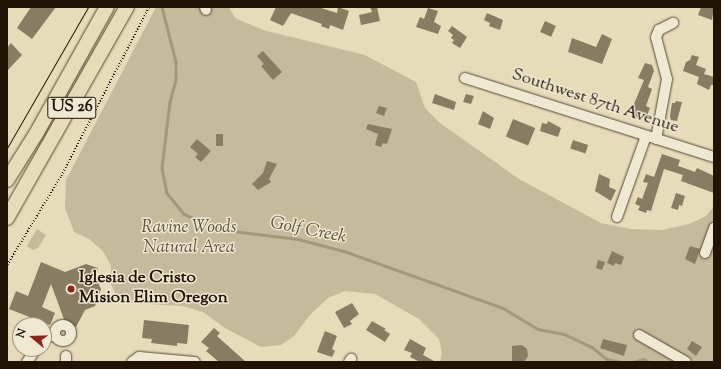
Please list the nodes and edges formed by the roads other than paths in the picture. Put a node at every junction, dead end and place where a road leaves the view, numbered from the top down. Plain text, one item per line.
1 (107, 7) edge
2 (127, 7) edge
3 (673, 23) dead end
4 (465, 78) dead end
5 (646, 136) junction
6 (656, 139) junction
7 (714, 157) edge
8 (7, 180) edge
9 (617, 217) dead end
10 (7, 218) edge
11 (714, 228) edge
12 (705, 253) dead end
13 (55, 335) dead end
14 (52, 336) edge
15 (639, 336) dead end
16 (132, 362) edge
17 (195, 362) edge
18 (686, 362) edge

1 - 8 highway, US 26
2 - 10 highway, US 26
3 - 6 street
4 - 5 street, Southwest 87th Avenue
5 - 6 street, Southwest 87th Avenue
5 - 9 street
6 - 7 street, Southwest 87th Avenue
11 - 12 street
13 - 14 street
15 - 18 street
16 - 17 street

